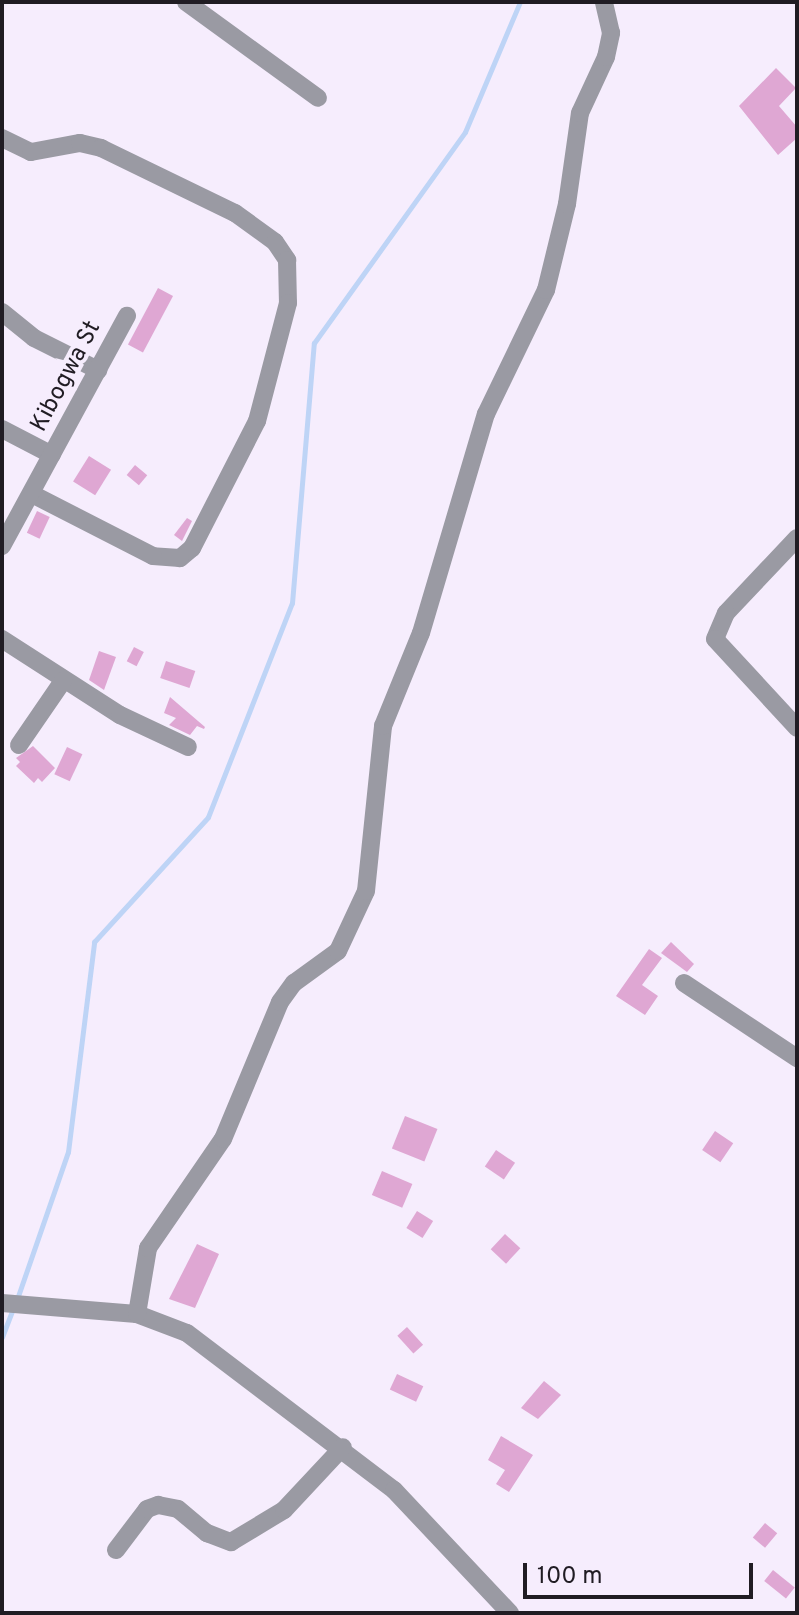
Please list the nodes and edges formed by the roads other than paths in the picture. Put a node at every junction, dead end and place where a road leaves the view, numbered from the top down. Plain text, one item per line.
1 (186, 2) edge
2 (604, 2) edge
3 (318, 98) dead end
4 (2, 138) edge
5 (2, 312) edge
6 (127, 316) dead end
7 (98, 370) junction
8 (2, 429) edge
9 (52, 455) junction
10 (32, 494) junction
11 (797, 538) edge
12 (2, 546) edge
13 (2, 639) edge
14 (63, 681) junction
15 (797, 728) edge
16 (19, 745) dead end
17 (188, 747) dead end
18 (684, 983) dead end
19 (797, 1058) edge
20 (2, 1303) edge
21 (137, 1314) junction
22 (343, 1447) junction
23 (116, 1550) dead end
24 (510, 1613) edge

1 - 3 street
2 - 21 street
4 - 10 street
5 - 7 street
6 - 7 street, Kibogwa St
7 - 9 street, Kibogwa St
8 - 9 street
9 - 10 street, Kibogwa St
10 - 12 street, Kibogwa St
11 - 15 street
13 - 14 street
14 - 16 street
14 - 17 street
18 - 19 street
20 - 21 street
21 - 22 street
22 - 23 street
22 - 24 street

